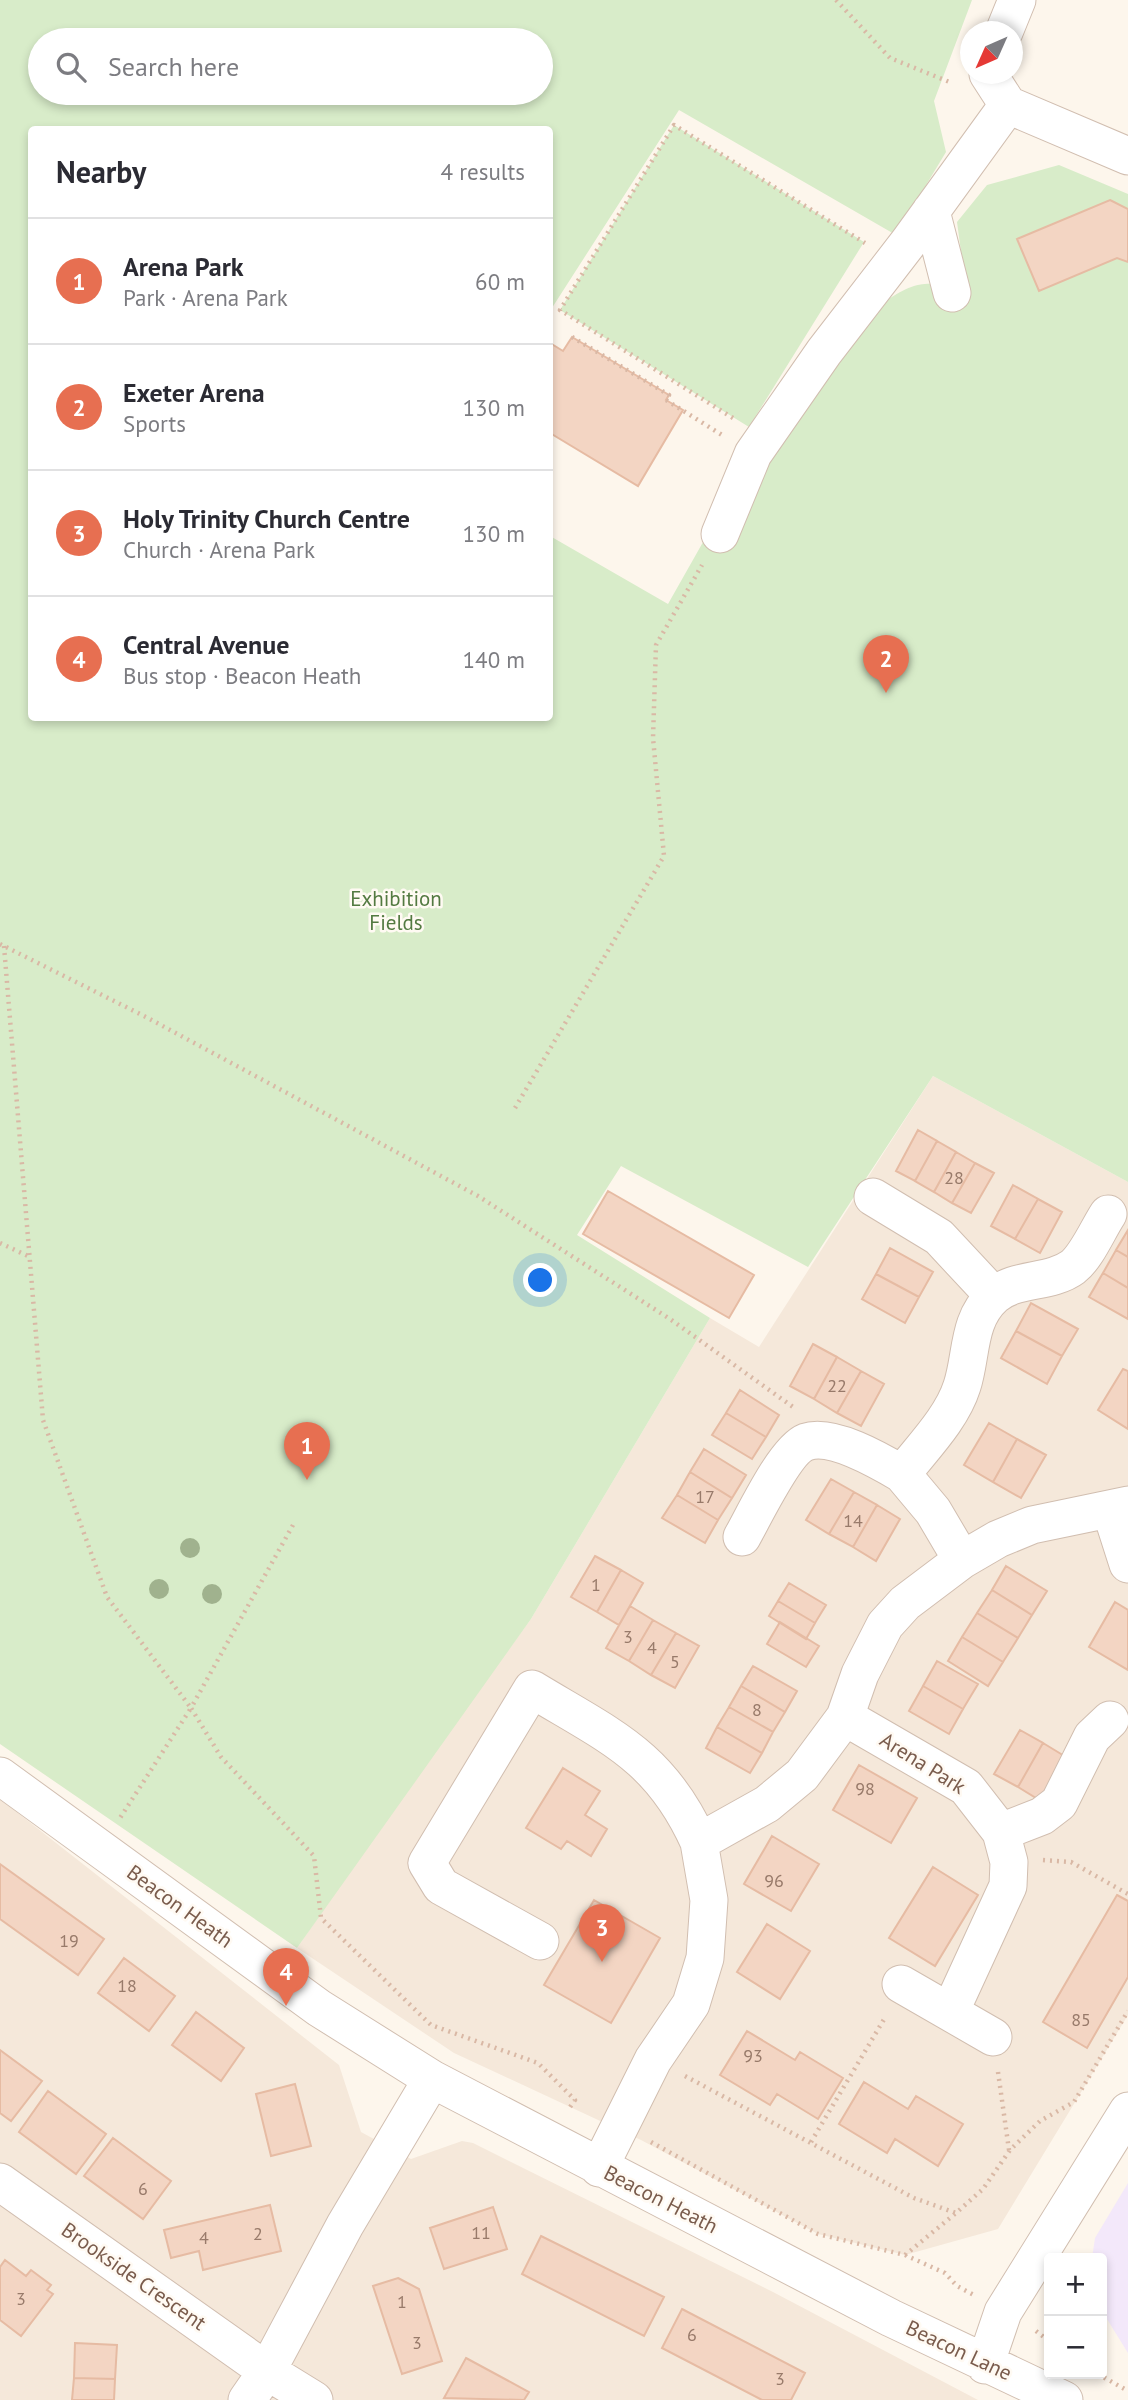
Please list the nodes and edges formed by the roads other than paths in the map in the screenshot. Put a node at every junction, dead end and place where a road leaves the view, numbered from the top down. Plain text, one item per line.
1 (1017, 0) edge
2 (1008, 21) edge
3 (994, 84) edge
4 (1008, 105) junction
5 (1128, 156) edge
6 (931, 211) junction
7 (952, 293) dead end
8 (720, 534) road end
9 (873, 1197) dead end
10 (1108, 1214) dead end
11 (994, 1296) junction
12 (902, 1474) junction
13 (1119, 1508) edge
14 (743, 1537) dead end
15 (962, 1560) junction
16 (1128, 1564) edge
17 (845, 1717) junction
18 (1110, 1720) dead end
19 (0, 1776) edge
20 (699, 1842) junction
21 (1005, 1847) junction
22 (540, 1941) dead end
23 (901, 1984) road end
24 (950, 2012) junction
25 (993, 2037) road end
26 (432, 2079) junction
27 (1128, 2111) edge
28 (599, 2168) junction
29 (0, 2182) edge
30 (891, 2318) joint
31 (985, 2365) junction
32 (257, 2386) edge
33 (1022, 2391) edge
34 (314, 2400) edge
35 (1064, 2400) edge

1 - 2 street
3 - 4 street
4 - 5 street
4 - 6 street
6 - 7 street
6 - 8 street
9 - 11 street
10 - 11 street
11 - 12 street
12 - 14 street
12 - 15 street
13 - 15 street
13 - 16 street
15 - 17 street
17 - 20 street
17 - 21 street, Arena Park
18 - 21 street
19 - 26 street, Beacon Heath
20 - 22 street
20 - 28 street
21 - 24 street
23 - 24 street
24 - 25 street
26 - 28 street, Beacon Heath
26 - 32 street
27 - 31 street
28 - 30 street, Beacon Heath
29 - 32 street, Brookside Crescent
30 - 31 street, Beacon Lane
31 - 33 street, Beacon Lane
32 - 34 street, Brookside Crescent
33 - 35 street, Beacon Lane

